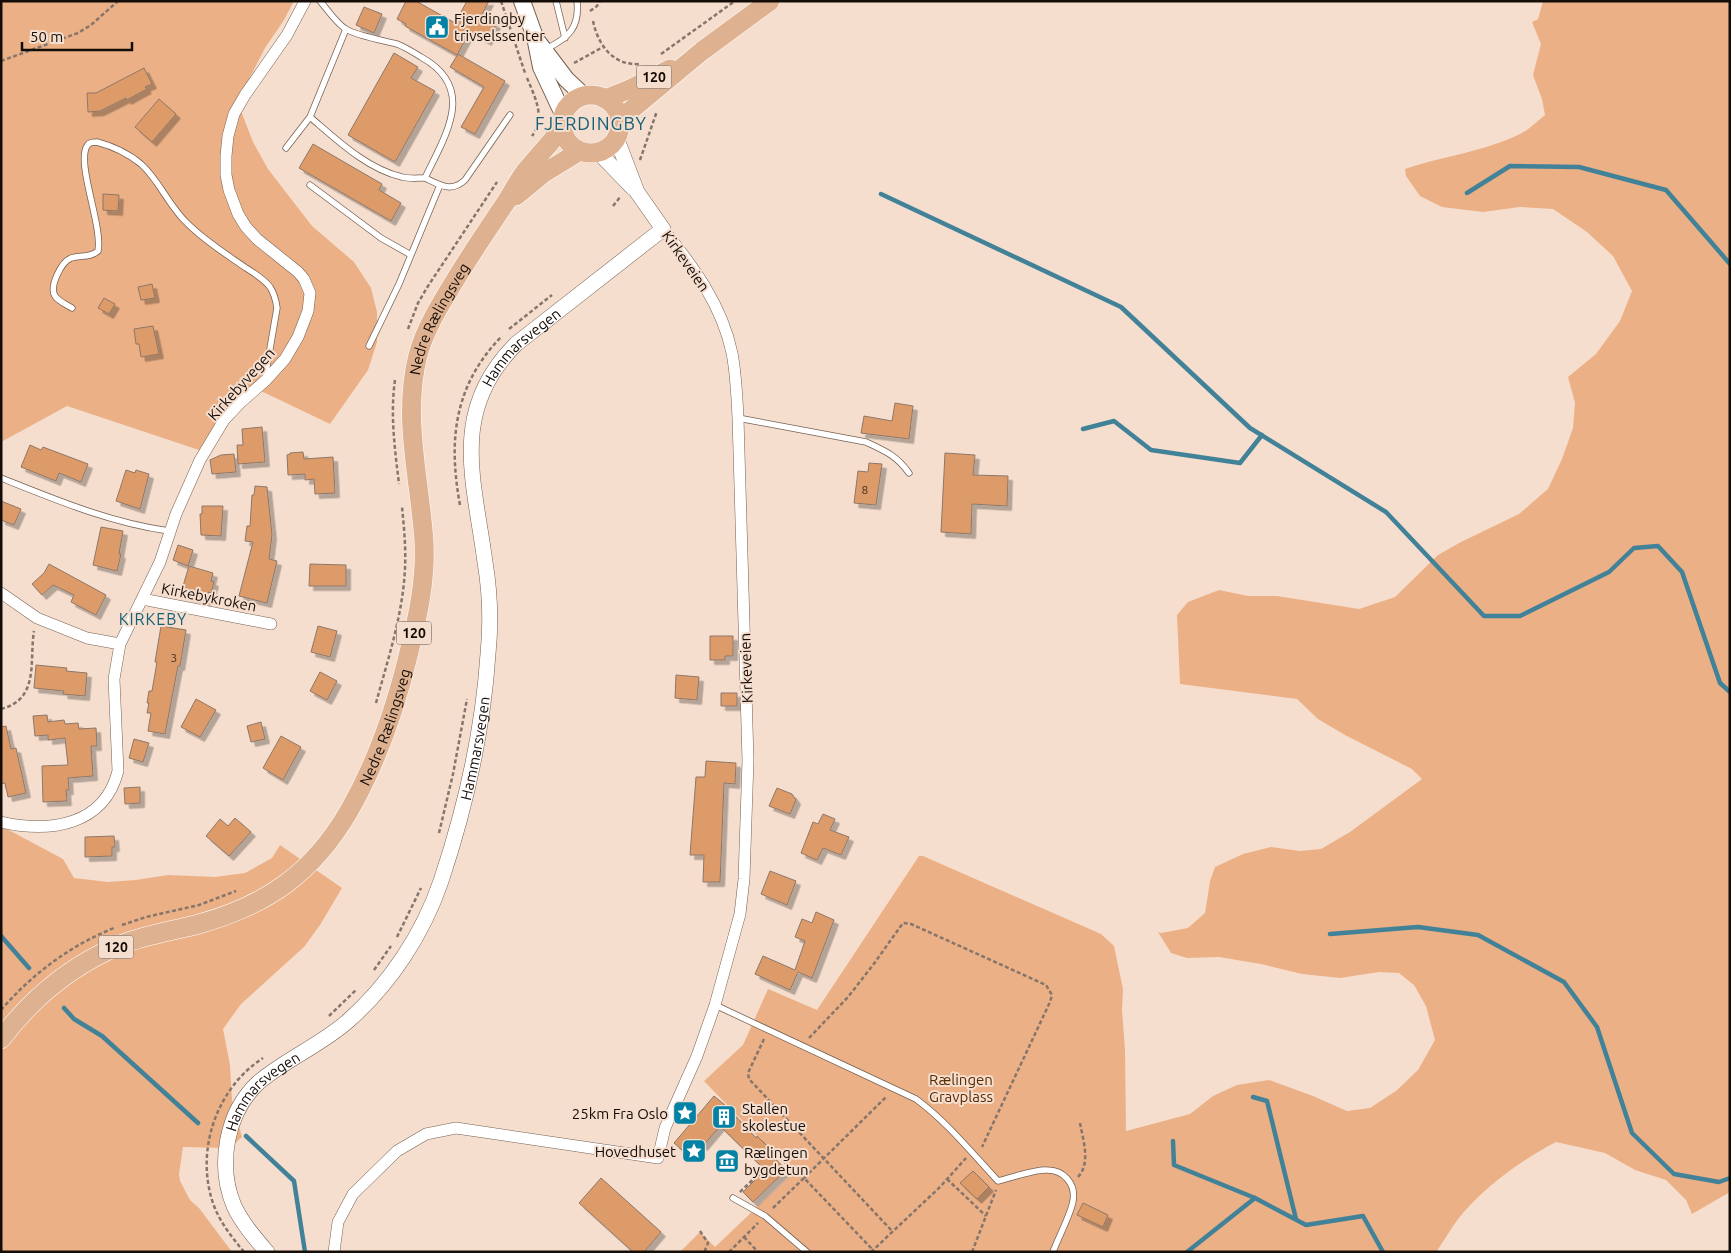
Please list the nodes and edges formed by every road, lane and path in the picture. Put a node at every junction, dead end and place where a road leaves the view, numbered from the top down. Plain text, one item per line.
1 (118, 1) edge
2 (306, 1) edge
3 (501, 1) edge
4 (522, 1) edge
5 (556, 1) edge
6 (577, 1) edge
7 (600, 1) edge
8 (736, 1) edge
9 (770, 1) edge
10 (322, 2) edge
11 (590, 11) dead end
12 (593, 20) dead end
13 (346, 30) junction
14 (565, 38) junction
15 (539, 46) junction
16 (603, 47) junction
17 (702, 51) junction
18 (657, 57) dead end
19 (1, 61) edge
20 (647, 62) dead end
21 (566, 67) dead end
22 (584, 96) junction
23 (605, 98) junction
24 (657, 105) dead end
25 (510, 115) dead end
26 (310, 117) junction
27 (563, 121) junction
28 (618, 129) junction
29 (530, 139) dead end
30 (286, 148) dead end
31 (589, 151) junction
32 (638, 166) dead end
33 (425, 178) junction
34 (500, 178) dead end
35 (440, 185) junction
36 (310, 186) dead end
37 (630, 192) junction
38 (612, 206) dead end
39 (503, 207) junction
40 (663, 229) junction
41 (411, 255) junction
42 (559, 290) dead end
43 (72, 308) dead end
44 (406, 333) dead end
45 (368, 346) dead end
46 (396, 378) dead end
47 (266, 380) junction
48 (738, 418) junction
49 (909, 473) dead end
50 (1, 478) edge
51 (400, 490) dead end
52 (402, 500) dead end
53 (461, 512) dead end
54 (170, 531) junction
55 (1, 593) edge
56 (142, 600) junction
57 (36, 618) junction
58 (271, 624) dead end
59 (120, 644) junction
60 (467, 698) dead end
61 (376, 704) dead end
62 (1, 709) edge
63 (1, 822) edge
64 (438, 835) dead end
65 (423, 884) dead end
66 (242, 889) dead end
67 (396, 938) dead end
68 (392, 945) dead end
69 (371, 973) dead end
70 (361, 985) dead end
71 (715, 1005) junction
72 (1, 1010) edge
73 (325, 1019) dead end
74 (768, 1030) junction
75 (1, 1039) edge
76 (801, 1046) junction
77 (266, 1057) dead end
78 (896, 1088) junction
79 (1080, 1123) dead end
80 (972, 1151) junction
81 (823, 1158) junction
82 (977, 1158) junction
83 (762, 1171) dead end
84 (804, 1178) junction
85 (947, 1179) junction
86 (998, 1181) junction
87 (1072, 1185) junction
88 (733, 1198) joint
89 (765, 1216) junction
90 (986, 1216) junction
91 (700, 1231) dead end
92 (893, 1232) junction
93 (744, 1237) junction
94 (872, 1251) edge
95 (244, 1252) edge
96 (267, 1252) edge
97 (334, 1252) edge
98 (707, 1252) edge
99 (730, 1252) edge
100 (758, 1252) edge
101 (808, 1252) edge
102 (972, 1252) edge
103 (1053, 1252) edge

1 - 19 path
2 - 47 street, Kirkebyvegen
3 - 29 path
4 - 15 main road
5 - 14 lane
6 - 14 lane
7 - 11 path
8 - 18 path
9 - 17 main road, 120
10 - 13 lane
12 - 16 path
13 - 26 lane
13 - 33 lane
14 - 15 lane
15 - 22 main road
15 - 27 main road
16 - 20 path
16 - 21 path
17 - 23 main road, 120
17 - 28 main road, 120
22 - 23 main road, 120
22 - 27 main road, 120
23 - 28 main road
24 - 32 path
25 - 35 lane
26 - 30 lane
26 - 33 lane
27 - 31 main road
27 - 39 main road, Nedre Rælingsveg / 120
28 - 31 main road, 120
28 - 37 street, Kirkeveien
31 - 37 street, Kirkeveien
31 - 39 main road, Nedre Rælingsveg / 120
33 - 35 lane
34 - 44 path
35 - 41 lane
36 - 41 lane
37 - 38 path
37 - 40 street, Kirkeveien
39 - 75 main road, Nedre Rælingsveg / 120
40 - 48 street, Kirkeveien
40 - 96 street, Hammarsvegen
41 - 45 lane
42 - 53 path
43 - 47 lane
46 - 51 path
47 - 54 street, Kirkebyvegen
48 - 49 lane
48 - 71 street, Kirkeveien
50 - 54 lane
52 - 61 path
54 - 56 street, Kirkebyvegen
55 - 57 street
56 - 58 street, Kirkebykroken
56 - 59 street, Kirkebyvegen
57 - 59 street
57 - 62 path
59 - 63 street, Kirkebyvegen
60 - 64 path
65 - 67 path
66 - 72 path
68 - 69 path
70 - 73 path
71 - 74 lane
71 - 97 street, Kirkeveien
74 - 76 lane
74 - 81 path
76 - 78 lane
76 - 82 path
77 - 95 path
78 - 80 lane
78 - 81 path
79 - 87 path
80 - 82 lane
80 - 85 path
81 - 84 path
81 - 92 path
82 - 86 lane
83 - 88 path
84 - 89 path
84 - 94 path
85 - 90 path
85 - 92 path
86 - 87 lane
86 - 90 path
87 - 103 lane
88 - 89 lane
89 - 93 path
89 - 101 lane
90 - 102 path
91 - 98 path
92 - 94 path
93 - 99 path
93 - 100 path

